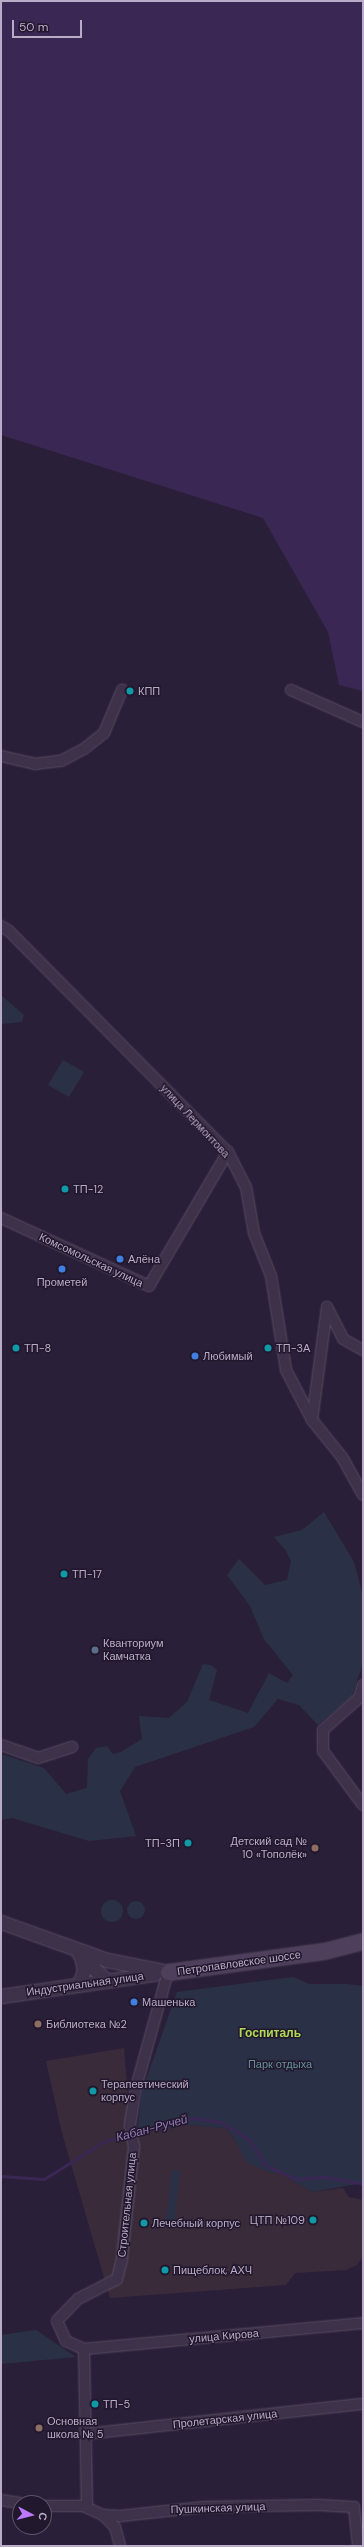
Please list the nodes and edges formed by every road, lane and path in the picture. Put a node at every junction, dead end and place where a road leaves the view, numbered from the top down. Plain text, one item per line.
1 (122, 690) dead end
2 (291, 690) dead end
3 (363, 722) edge
4 (1, 756) edge
5 (1, 926) edge
6 (228, 1152) junction
7 (1, 1218) edge
8 (363, 1350) edge
9 (312, 1420) junction
10 (363, 1495) edge
11 (363, 1685) edge
12 (1, 1745) edge
13 (72, 1747) dead end
14 (363, 1805) edge
15 (1, 1922) edge
16 (363, 1941) edge
17 (68, 1946) junction
18 (81, 1956) junction
19 (107, 1960) junction
20 (168, 1972) junction
21 (112, 1980) junction
22 (79, 1985) junction
23 (1, 1996) edge
24 (363, 2323) edge
25 (84, 2349) junction
26 (363, 2404) edge
27 (86, 2434) junction
28 (1, 2500) edge
29 (12, 2502) edge
30 (52, 2506) edge
31 (87, 2507) junction
32 (103, 2515) junction
33 (120, 2546) edge
34 (358, 2546) edge

1 - 4 street
2 - 3 street
5 - 6 street, улица Лермонтова
6 - 7 street, Комсомольская улица
6 - 9 street, улица Лермонтова
8 - 9 street
9 - 10 street, улица Лермонтова
11 - 14 street
12 - 13 street
15 - 17 street, Петропавловское шоссе
16 - 20 main road, Петропавловское шоссе
17 - 18 street
17 - 19 street, Петропавловское шоссе
18 - 21 street
18 - 22 street
19 - 20 street, Петропавловское шоссе
19 - 21 street
20 - 21 street, Индустриальная улица
20 - 25 street, Строительная улица
21 - 22 street, Индустриальная улица
22 - 23 street, Индустриальная улица
24 - 25 street, улица Кирова
25 - 27 street
26 - 27 street, Пролетарская улица
27 - 31 street
28 - 29 street
30 - 31 street, Пушкинская улица
31 - 32 street, Пушкинская улица
32 - 33 street
32 - 34 street, Пушкинская улица

